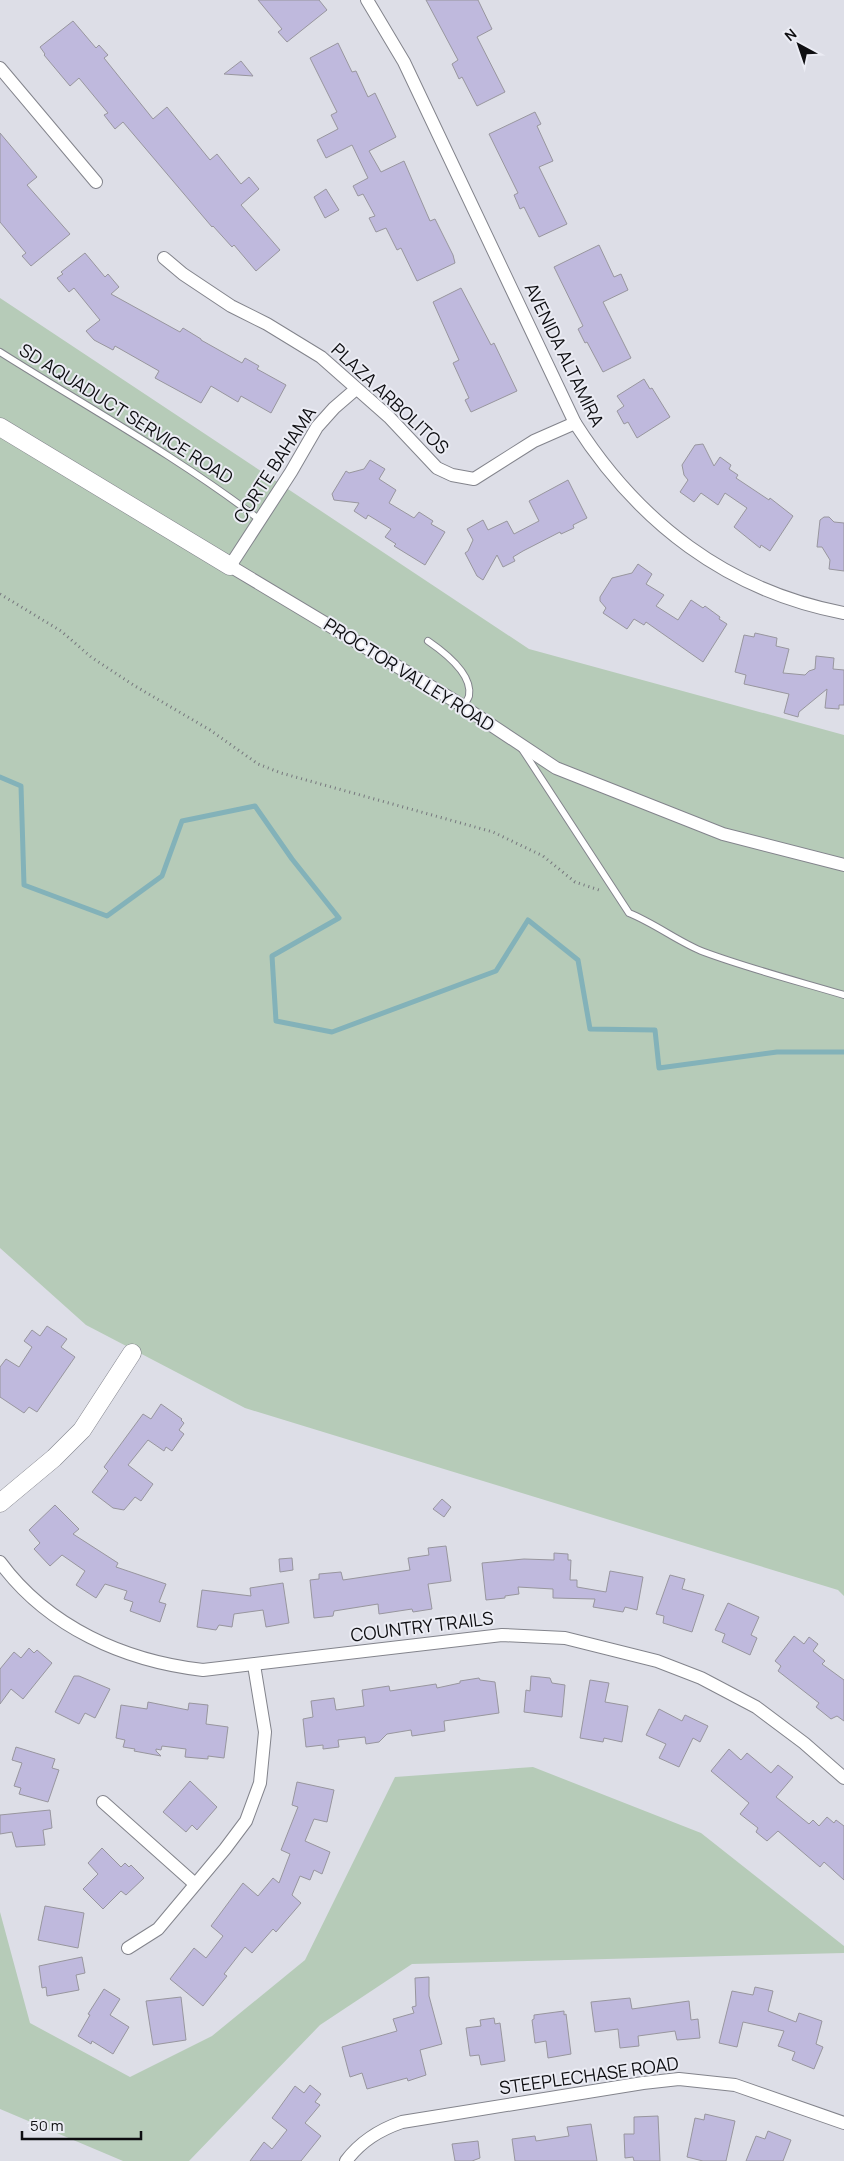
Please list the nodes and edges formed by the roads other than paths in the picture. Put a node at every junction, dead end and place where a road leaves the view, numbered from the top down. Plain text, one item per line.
1 (367, 0) edge
2 (0, 68) edge
3 (96, 182) dead end
4 (164, 258) dead end
5 (0, 352) edge
6 (356, 389) junction
7 (575, 423) junction
8 (0, 427) edge
9 (260, 520) junction
10 (230, 566) junction
11 (844, 613) edge
12 (428, 641) dead end
13 (464, 706) junction
14 (518, 743) junction
15 (844, 866) edge
16 (844, 995) edge
17 (132, 1354) dead end
18 (0, 1503) edge
19 (0, 1562) edge
20 (254, 1665) junction
21 (844, 1778) edge
22 (103, 1802) dead end
23 (195, 1884) junction
24 (128, 1948) dead end
25 (844, 2123) edge
26 (346, 2161) edge

1 - 7 street, AVENIDA ALTAMIRA
2 - 3 street
4 - 6 street, PLAZA ARBOLITOS
5 - 9 lane, SD AQUADUCT SERVICE ROAD
6 - 7 street, PLAZA ARBOLITOS
6 - 9 street, CORTE BAHAMA
7 - 11 street, AVENIDA ALTAMIRA
8 - 10 street, PROCTOR VALLEY ROAD
9 - 10 street, CORTE BAHAMA
10 - 13 street, PROCTOR VALLEY ROAD
12 - 13 lane
13 - 14 street, PROCTOR VALLEY ROAD
14 - 15 street, PROCTOR VALLEY ROAD
14 - 16 lane
17 - 18 street
19 - 20 street, COUNTRY TRAILS
20 - 21 street, COUNTRY TRAILS
20 - 23 street
22 - 23 street
23 - 24 street
25 - 26 street, STEEPLECHASE ROAD

